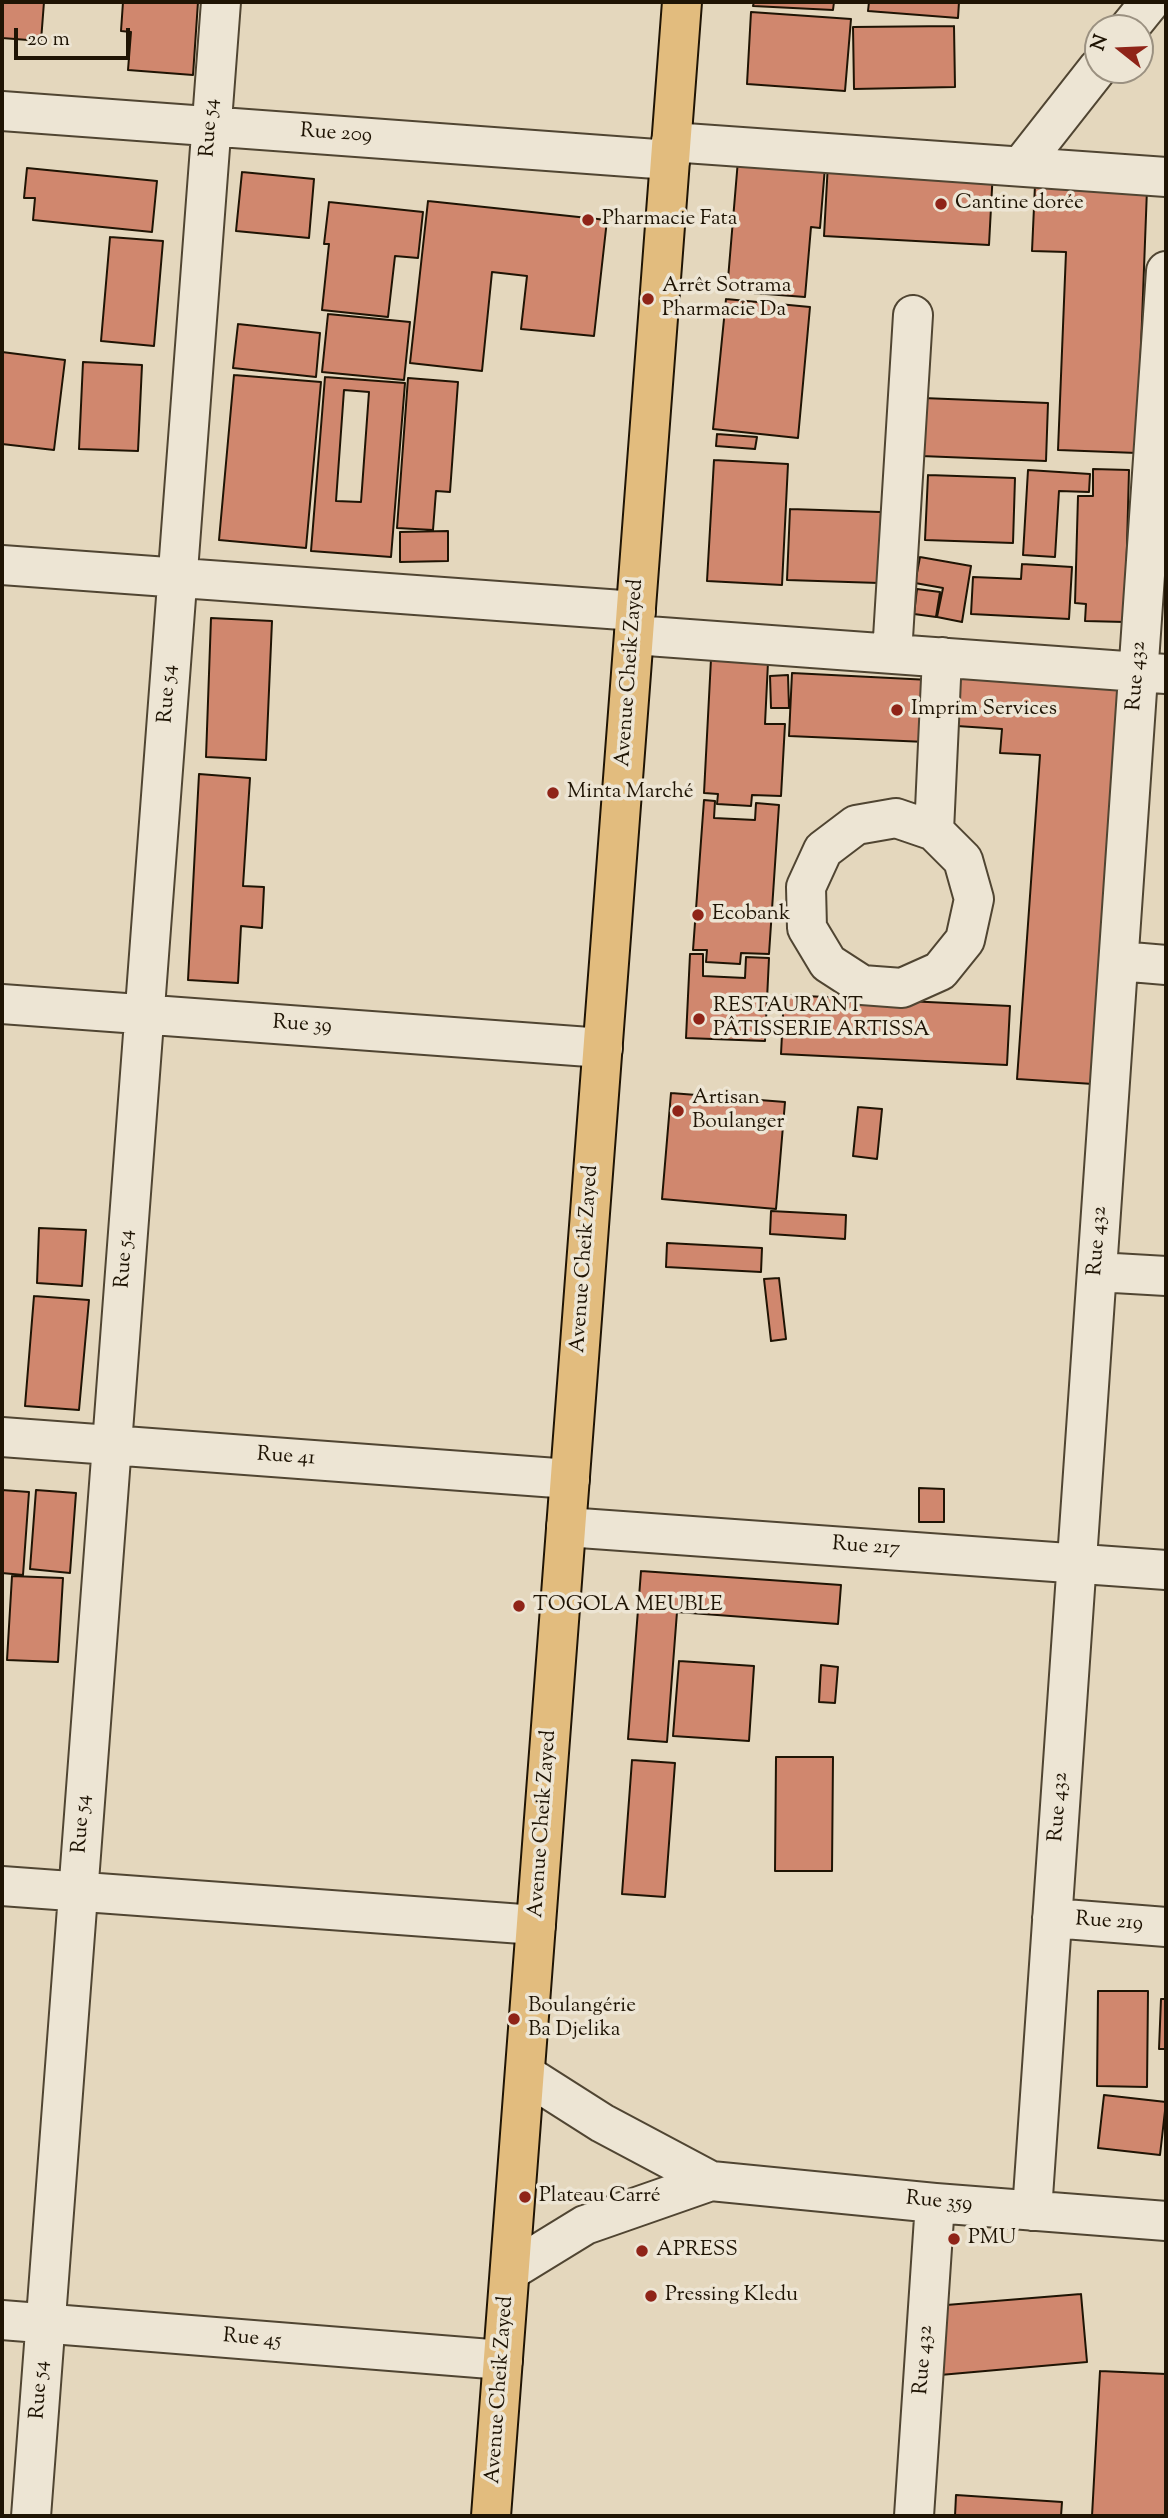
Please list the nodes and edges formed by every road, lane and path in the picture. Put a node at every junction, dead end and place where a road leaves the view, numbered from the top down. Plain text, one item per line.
1 (221, 2) edge
2 (682, 2) edge
3 (1085, 84) edge
4 (2, 111) edge
5 (212, 126) junction
6 (670, 151) junction
7 (1021, 166) junction
8 (1166, 177) edge
9 (1166, 271) edge
10 (913, 315) dead end
11 (1164, 322) edge
12 (2, 565) edge
13 (177, 578) junction
14 (635, 623) junction
15 (892, 653) junction
16 (942, 657) junction
17 (1152, 673) edge
18 (934, 831) junction
19 (1119, 961) junction
20 (1166, 965) edge
21 (2, 1004) edge
22 (144, 1014) junction
23 (603, 1048) junction
24 (1097, 1272) junction
25 (1166, 1276) edge
26 (2, 1437) edge
27 (112, 1445) junction
28 (570, 1479) junction
29 (566, 1527) junction
30 (1077, 1564) junction
31 (1166, 1570) edge
32 (2, 1886) edge
33 (78, 1892) junction
34 (1052, 1918) junction
35 (536, 1925) junction
36 (1166, 1927) edge
37 (525, 2074) junction
38 (711, 2181) junction
39 (935, 2203) junction
40 (1032, 2211) junction
41 (1166, 2221) edge
42 (510, 2272) junction
43 (2, 2320) edge
44 (46, 2323) junction
45 (503, 2360) junction
46 (31, 2516) edge
47 (491, 2516) edge
48 (914, 2516) edge

1 - 5 street, Rue 54
2 - 6 main road, Avenue Cheik Zayed
3 - 7 street
4 - 5 street, Rue 209
5 - 6 street, Rue 209
5 - 13 street, Rue 54
6 - 7 street, Rue 209
6 - 14 main road, Avenue Cheik Zayed
7 - 8 street, Rue 209
9 - 11 street, Rue 432
10 - 15 street
11 - 17 street, Rue 432
12 - 13 street
13 - 14 street
13 - 22 street, Rue 54
14 - 15 street
14 - 23 main road, Avenue Cheik Zayed
15 - 16 street
16 - 17 street
16 - 18 street
17 - 19 street, Rue 432
18 - 18 street
19 - 20 street
19 - 24 street, Rue 432
21 - 22 street, Rue 39
22 - 23 street, Rue 39
22 - 27 street, Rue 54
23 - 28 main road, Avenue Cheik Zayed
24 - 25 street
24 - 30 street, Rue 432
26 - 27 street, Rue 41
27 - 28 street, Rue 41
27 - 33 street, Rue 54
28 - 29 main road, Avenue Cheik Zayed
29 - 30 street, Rue 217
29 - 35 main road, Avenue Cheik Zayed
30 - 31 street, Rue 217
30 - 34 street, Rue 432
32 - 33 street
33 - 35 street
33 - 44 street, Rue 54
34 - 36 street, Rue 219
34 - 40 street, Rue 432
35 - 37 main road, Avenue Cheik Zayed
37 - 38 street
37 - 42 main road, Avenue Cheik Zayed
38 - 39 street, Rue 359
38 - 42 street
39 - 40 street, Rue 359
39 - 48 street, Rue 432
40 - 41 street, Rue 359
42 - 45 main road, Avenue Cheik Zayed
43 - 44 street, Rue 45
44 - 45 street, Rue 45
44 - 46 street, Rue 54
45 - 47 main road, Avenue Cheik Zayed

